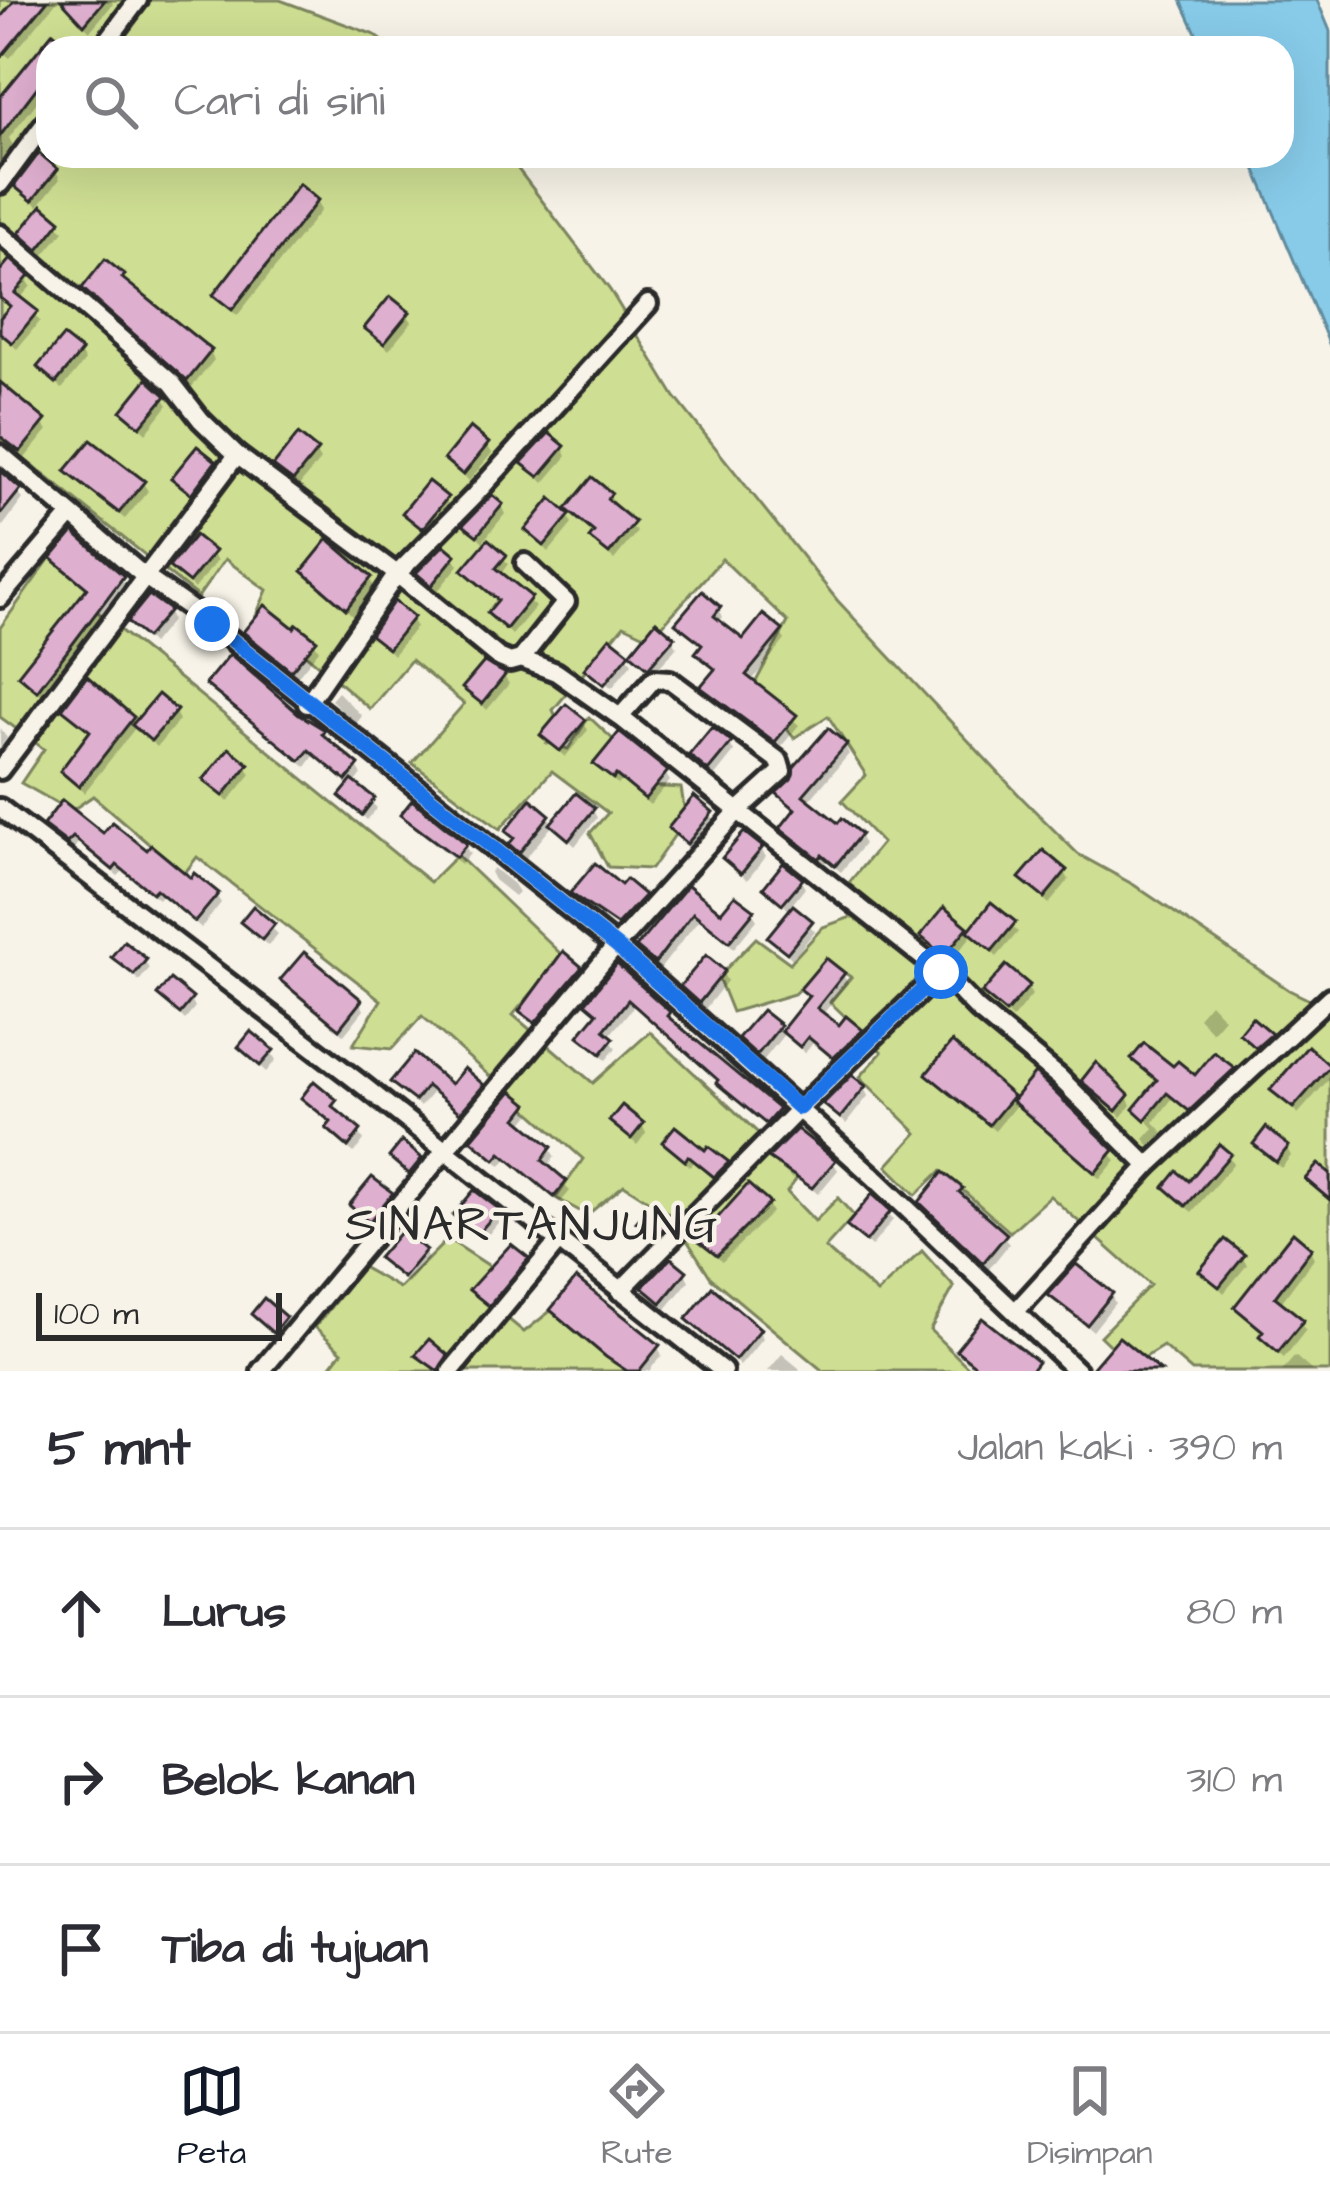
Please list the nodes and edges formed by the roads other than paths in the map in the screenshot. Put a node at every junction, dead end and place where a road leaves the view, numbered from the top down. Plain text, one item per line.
1 (139, 0) edge
2 (111, 36) edge
3 (36, 135) edge
4 (0, 184) edge
5 (0, 234) edge
6 (648, 304) dead end
7 (0, 454) edge
8 (238, 455) junction
9 (71, 515) junction
10 (525, 563) dead end
11 (397, 574) junction
12 (144, 576) junction
13 (0, 598) edge
14 (521, 659) junction
15 (307, 704) junction
16 (620, 717) junction
17 (0, 770) edge
18 (0, 808) edge
19 (738, 811) junction
20 (616, 946) junction
21 (941, 972) junction
22 (1330, 997) edge
23 (799, 1108) junction
24 (443, 1150) junction
25 (1148, 1166) junction
26 (558, 1242) junction
27 (620, 1291) junction
28 (1016, 1310) junction
29 (261, 1371) edge
30 (452, 1371) edge
31 (723, 1371) edge
32 (1077, 1371) edge

1 - 2 street
3 - 4 street
5 - 8 street
6 - 11 street
7 - 9 street
8 - 11 street
8 - 12 street
9 - 12 street
9 - 13 street
10 - 14 street
11 - 14 street
11 - 15 street
12 - 15 street
12 - 17 street
14 - 16 street
15 - 20 street
16 - 19 street
16 - 19 street
18 - 24 street
19 - 20 street
19 - 21 street
20 - 23 street
20 - 24 street
21 - 23 street
21 - 25 street
22 - 25 street
23 - 27 street
23 - 28 street
24 - 26 street
24 - 29 street
25 - 28 street
26 - 27 street
26 - 30 street
27 - 31 street
28 - 32 street

